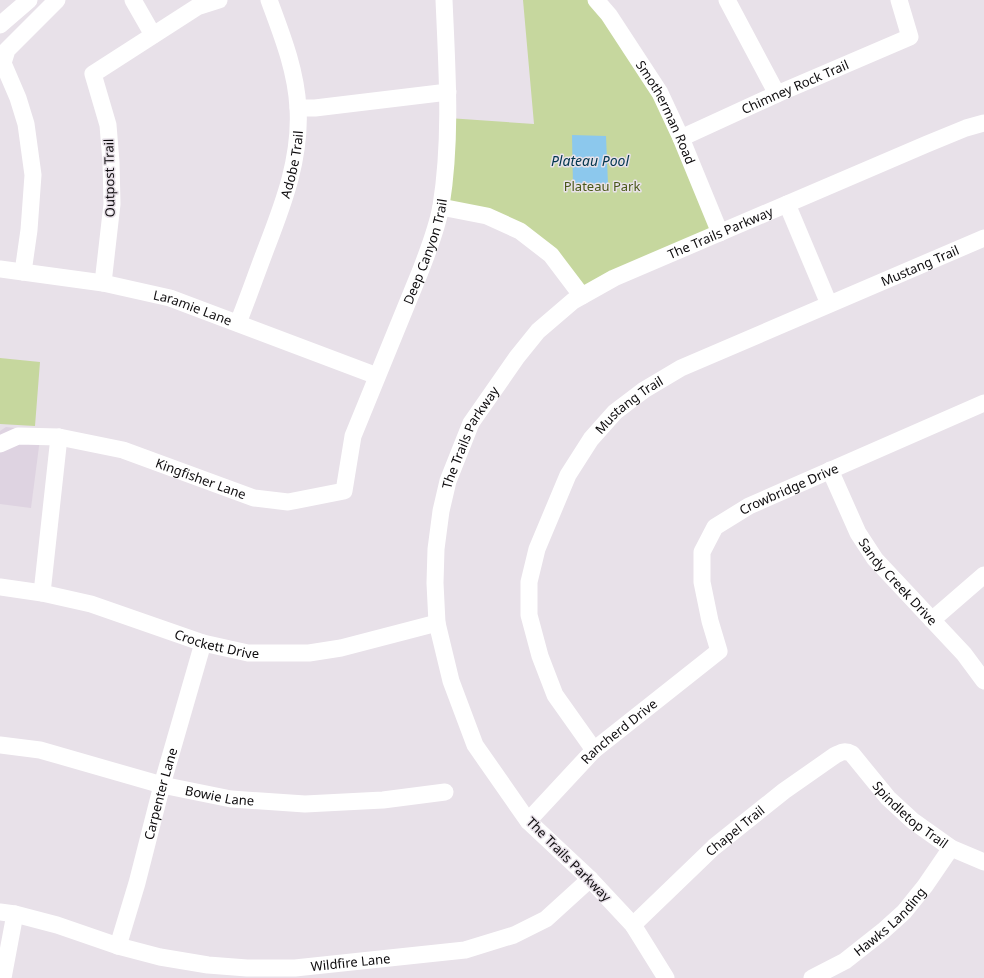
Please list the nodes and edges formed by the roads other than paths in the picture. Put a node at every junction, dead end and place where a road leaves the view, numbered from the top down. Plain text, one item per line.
1 (28, 0) edge
2 (57, 0) edge
3 (133, 0) edge
4 (219, 0) edge
5 (270, 0) edge
6 (444, 0) edge
7 (596, 0) edge
8 (726, 0) edge
9 (899, 0) edge
10 (0, 25) edge
11 (153, 35) junction
12 (448, 92) junction
13 (777, 94) junction
14 (298, 108) junction
15 (984, 123) edge
16 (681, 138) junction
17 (787, 204) junction
18 (441, 207) junction
19 (720, 233) junction
20 (984, 238) edge
21 (0, 269) edge
22 (23, 272) junction
23 (103, 283) junction
24 (582, 296) junction
25 (829, 304) junction
26 (238, 323) junction
27 (377, 376) junction
28 (984, 403) edge
29 (60, 437) junction
30 (0, 444) edge
31 (830, 470) junction
32 (344, 491) joint
33 (984, 575) edge
34 (0, 587) edge
35 (42, 593) junction
36 (932, 620) junction
37 (438, 623) junction
38 (203, 643) junction
39 (719, 651) joint
40 (984, 681) edge
41 (0, 745) edge
42 (594, 750) junction
43 (848, 752) joint
44 (162, 785) junction
45 (445, 792) dead end
46 (528, 821) junction
47 (951, 848) junction
48 (984, 862) edge
49 (590, 879) junction
50 (8, 913) edge
51 (633, 925) junction
52 (118, 946) junction
53 (3, 978) edge
54 (666, 978) edge
55 (812, 978) edge

1 - 10 street
2 - 22 street
3 - 11 street
4 - 11 street
5 - 14 street, Adobe Trail
6 - 12 street, Deep Canyon Trail
7 - 16 street, Smotherman Road
8 - 13 street
9 - 13 street, Chimney Rock Trail
11 - 23 street, Outpost Trail
12 - 14 street
12 - 18 street, Deep Canyon Trail
13 - 16 street, Chimney Rock Trail
14 - 26 street, Adobe Trail
15 - 17 street, The Trails Parkway
16 - 19 street, Smotherman Road
17 - 19 street, The Trails Parkway
17 - 25 street
18 - 24 street
18 - 27 street, Deep Canyon Trail
19 - 24 street, The Trails Parkway
20 - 25 street, Mustang Trail
21 - 22 street, Laramie Lane
22 - 23 street, Laramie Lane
23 - 26 street, Laramie Lane
24 - 37 street, The Trails Parkway
25 - 42 street, Mustang Trail
26 - 27 street, Laramie Lane
27 - 32 street, Deep Canyon Trail
28 - 31 street, Crowbridge Drive
29 - 30 street, Kingfisher Lane
29 - 32 street, Kingfisher Lane
29 - 35 street
31 - 36 street, Sandy Creek Drive
31 - 39 street, Crowbridge Drive
33 - 36 street
34 - 35 street, Crockett Drive
35 - 38 street, Crockett Drive
36 - 40 street, Sandy Creek Drive
37 - 38 street, Crockett Drive
37 - 46 street, The Trails Parkway
38 - 44 street, Carpenter Lane
39 - 42 street, Rancherd Drive
41 - 44 street, Bowie Lane
42 - 46 street, Rancherd Drive
43 - 47 street, Spindletop Trail
43 - 51 street, Chapel Trail
44 - 45 street, Bowie Lane
44 - 52 street, Carpenter Lane
46 - 49 street, The Trails Parkway
47 - 48 street, Spindletop Trail
47 - 55 street, Hawks Landing
49 - 51 street, The Trails Parkway
49 - 52 street, Wildfire Lane
50 - 52 street, Wildfire Lane
50 - 53 street
51 - 54 street, The Trails Parkway

